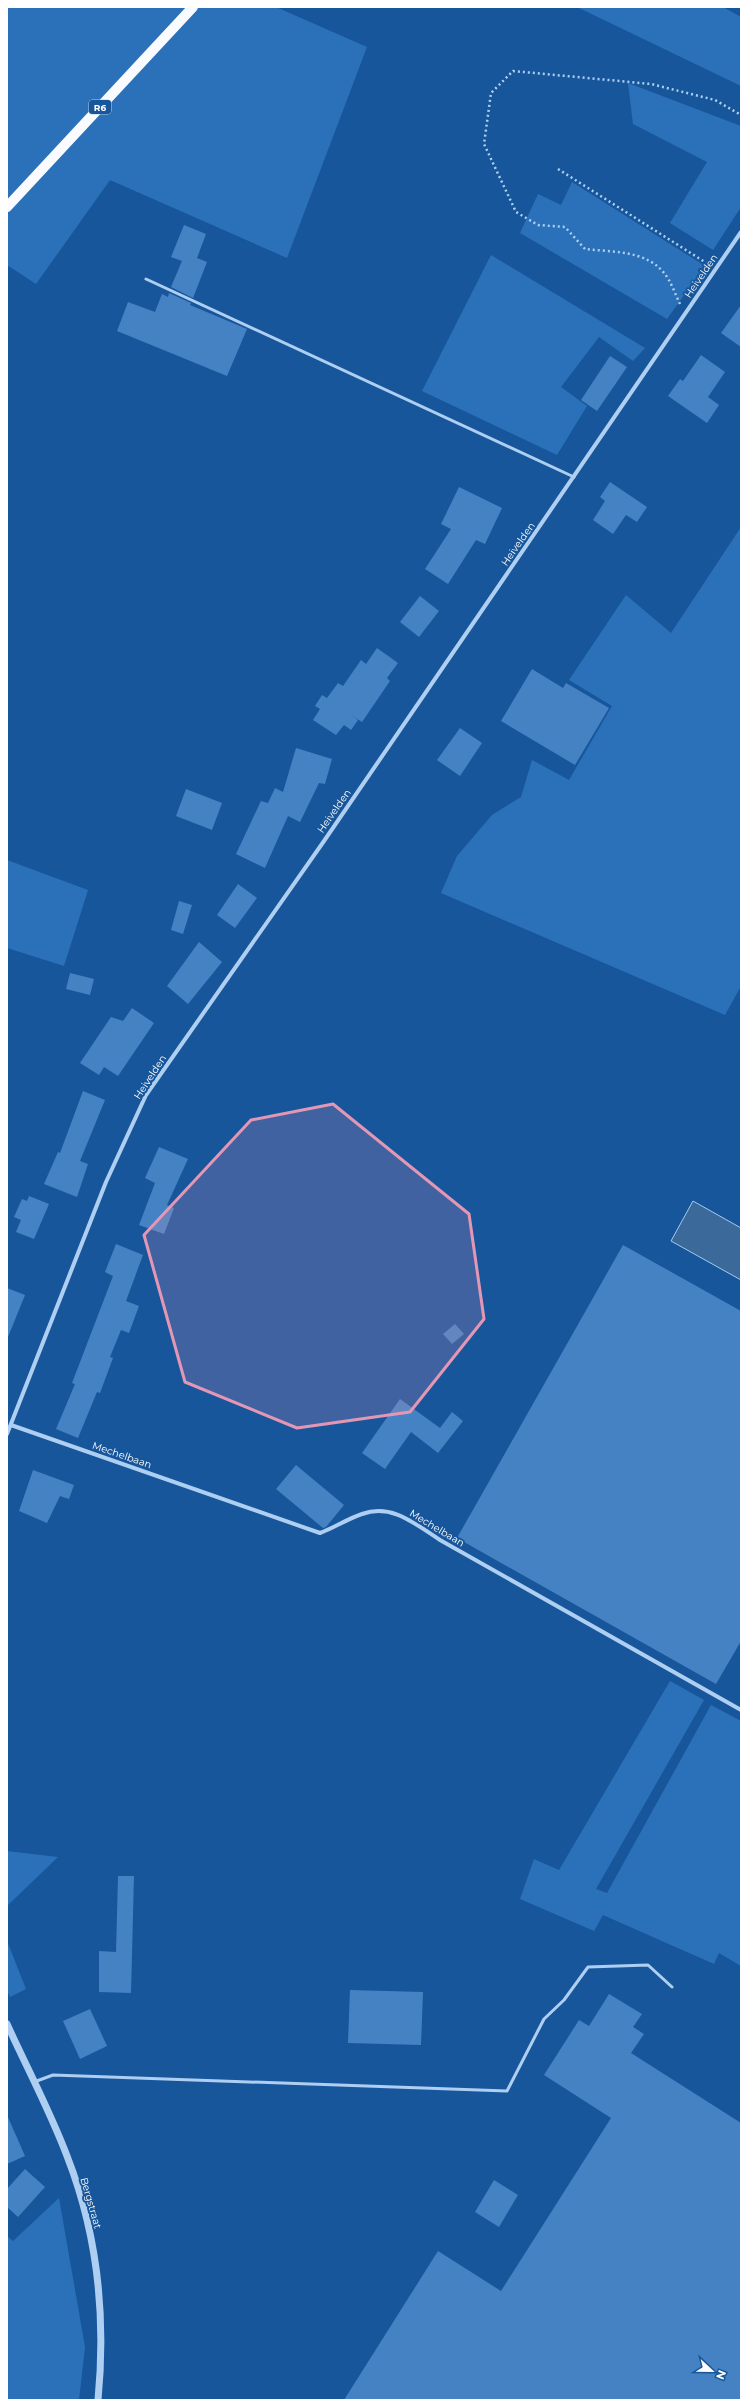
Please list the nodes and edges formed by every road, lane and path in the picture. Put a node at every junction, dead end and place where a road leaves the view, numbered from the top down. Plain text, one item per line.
1 (193, 7) edge
2 (741, 115) edge
3 (558, 170) dead end
4 (7, 207) edge
5 (741, 232) edge
6 (716, 269) junction
7 (146, 278) dead end
8 (685, 314) junction
9 (574, 477) junction
10 (11, 1424) junction
11 (7, 1434) edge
12 (741, 1710) edge
13 (672, 1987) dead end
14 (7, 2024) edge
15 (34, 2082) junction
16 (98, 2400) edge

1 - 4 main road, R6
2 - 8 path
3 - 6 path
5 - 6 street, Heivelden
6 - 8 street, Heivelden
7 - 9 lane
8 - 9 street, Heivelden
9 - 10 street, Heivelden
10 - 11 street, Heivelden
10 - 12 street, Mechelbaan
13 - 15 lane
14 - 15 street, Bergstraat
15 - 16 street, Bergstraat

